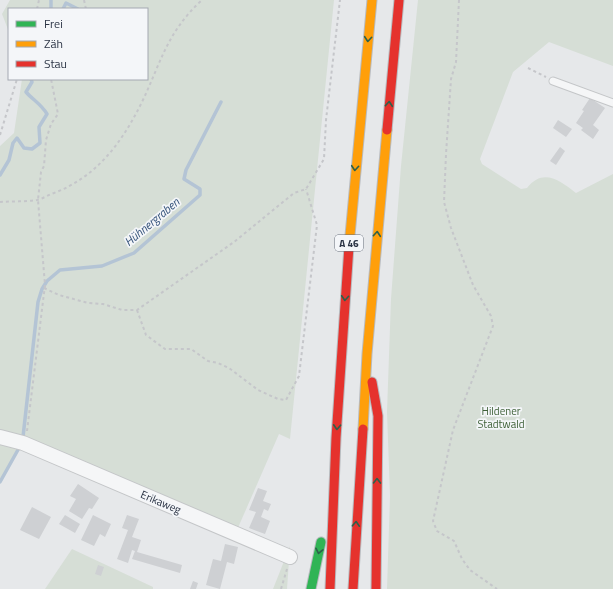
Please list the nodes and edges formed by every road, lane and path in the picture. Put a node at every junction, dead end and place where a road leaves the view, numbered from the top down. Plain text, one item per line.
1 (202, 0) edge
2 (340, 0) edge
3 (372, 0) edge
4 (399, 0) edge
5 (459, 0) edge
6 (528, 68) dead end
7 (17, 80) edge
8 (51, 80) edge
9 (552, 81) joint
10 (613, 103) edge
11 (0, 136) edge
12 (306, 189) junction
13 (38, 200) junction
14 (0, 202) edge
15 (44, 288) junction
16 (137, 310) junction
17 (367, 354) junction
18 (0, 437) edge
19 (23, 444) junction
20 (334, 486) junction
21 (290, 557) joint
22 (281, 589) edge
23 (311, 589) edge
24 (330, 589) edge
25 (353, 589) edge
26 (376, 589) edge
27 (497, 589) edge

1 - 13 path
2 - 12 path
3 -> 20 highway, A 46
17 -> 4 highway, A 46
5 - 27 path
6 - 9 path
7 - 11 path
8 - 13 path
9 - 10 lane
12 - 16 path
12 - 16 path
13 - 14 path
13 - 15 path
15 - 16 path
15 - 19 path
25 -> 17 highway, A 46
26 -> 17 highway
18 - 19 street, Erikaweg
19 - 21 street, Erikaweg
20 -> 23 highway
20 - 24 highway, A 46
21 - 22 path

